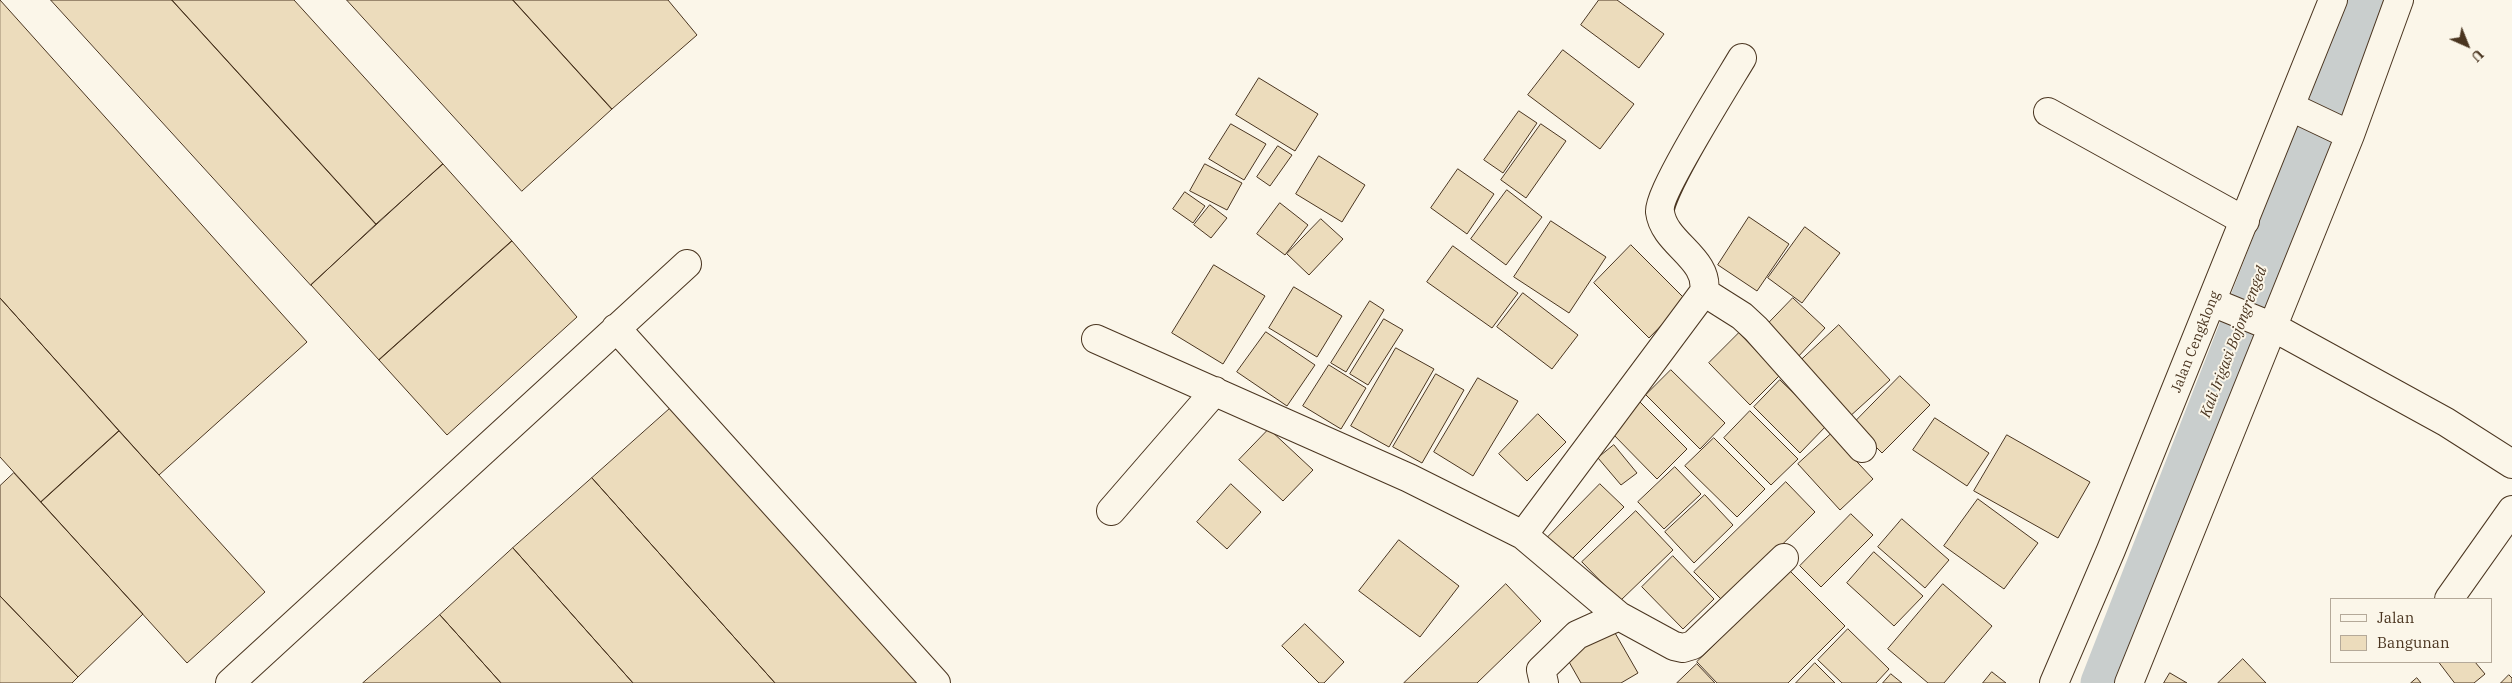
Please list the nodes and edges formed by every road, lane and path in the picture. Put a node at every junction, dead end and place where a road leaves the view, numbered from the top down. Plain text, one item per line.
1 (2333, 0) edge
2 (2399, 0) edge
3 (1742, 58) dead end
4 (2297, 109) junction
5 (2048, 112) dead end
6 (2345, 131) junction
7 (2245, 221) junction
8 (687, 264) dead end
9 (1704, 292) junction
10 (2221, 306) junction
11 (2269, 325) junction
12 (616, 328) junction
13 (1096, 339) dead end
14 (1215, 391) junction
15 (1862, 448) dead end
16 (2512, 464) edge
17 (2512, 510) edge
18 (1111, 511) dead end
19 (1523, 535) junction
20 (1784, 558) dead end
21 (2450, 598) edge
22 (1619, 616) junction
23 (230, 683) edge
24 (936, 683) edge
25 (1544, 683) edge
26 (2054, 683) edge
27 (2129, 683) edge

1 - 4 street, Jalan Cengklong
2 - 6 street
3 - 9 street
4 - 6 street
4 - 7 street, Jalan Cengklong
5 - 7 street
6 - 11 street
7 - 10 street, Jalan Cengklong
8 - 12 street
9 - 15 street
9 - 19 street
10 - 11 street
10 - 26 street, Jalan Cengklong
11 - 16 street
11 - 27 street
12 - 23 street
12 - 24 street
13 - 14 street
14 - 18 street
14 - 19 street
17 - 21 street
19 - 22 street
20 - 22 street
22 - 25 street

